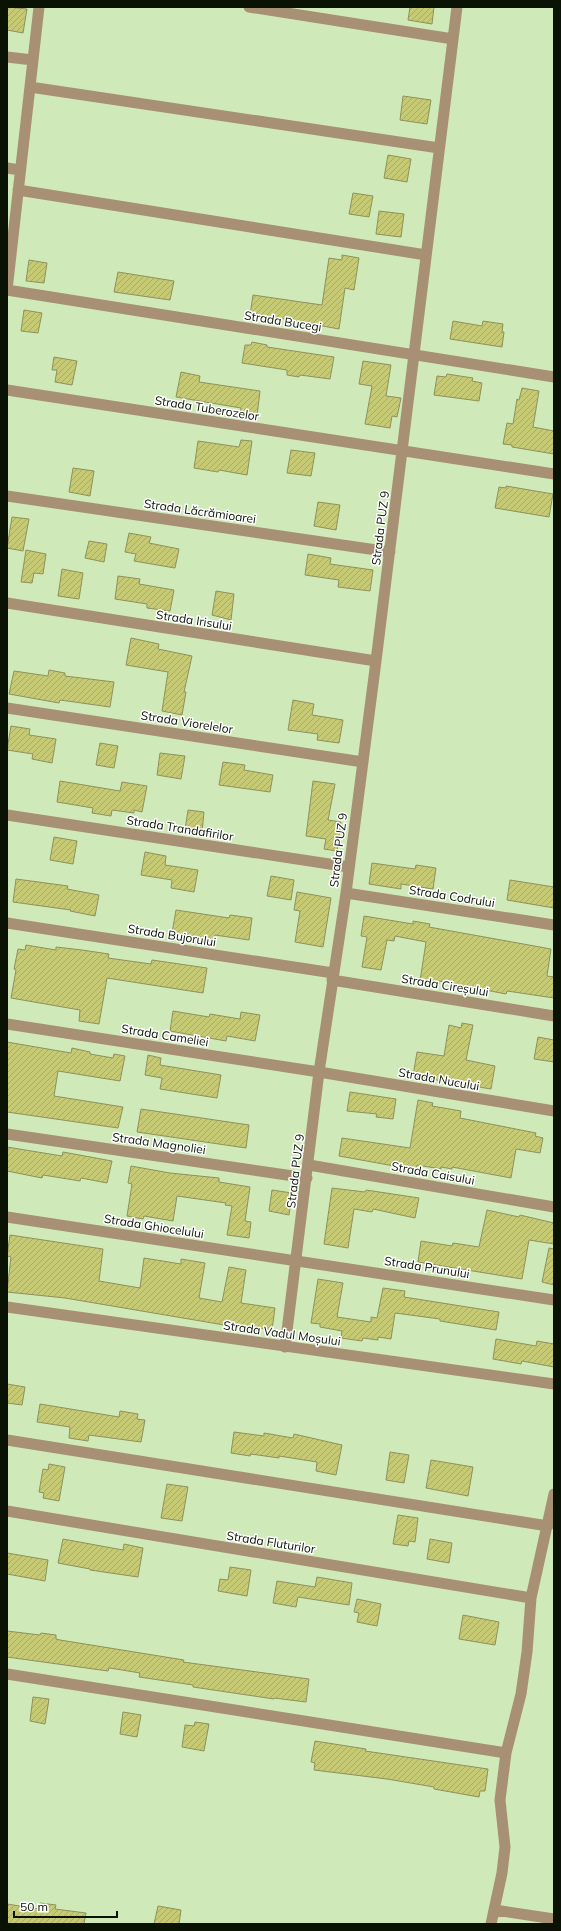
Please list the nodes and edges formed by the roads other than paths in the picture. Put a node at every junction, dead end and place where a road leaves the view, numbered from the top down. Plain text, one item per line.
1 (39, 7) edge
2 (249, 7) edge
3 (457, 7) edge
4 (453, 38) junction
5 (7, 56) edge
6 (33, 60) junction
7 (30, 87) junction
8 (439, 148) junction
9 (7, 168) edge
10 (20, 170) junction
11 (18, 190) junction
12 (426, 255) junction
13 (7, 290) edge
14 (414, 355) junction
15 (554, 378) edge
16 (7, 390) edge
17 (402, 451) junction
18 (554, 474) edge
19 (7, 496) edge
20 (390, 552) junction
21 (7, 604) edge
22 (376, 661) junction
23 (7, 708) edge
24 (363, 762) junction
25 (7, 815) edge
26 (349, 867) junction
27 (346, 893) junction
28 (7, 923) edge
29 (554, 925) edge
30 (333, 976) junction
31 (554, 1016) edge
32 (7, 1024) edge
33 (319, 1072) junction
34 (554, 1112) edge
35 (7, 1134) edge
36 (309, 1165) junction
37 (307, 1178) junction
38 (554, 1207) edge
39 (7, 1218) edge
40 (297, 1260) junction
41 (554, 1300) edge
42 (7, 1307) edge
43 (285, 1347) junction
44 (554, 1384) edge
45 (7, 1440) edge
46 (554, 1494) edge
47 (7, 1512) edge
48 (548, 1526) junction
49 (531, 1598) junction
50 (7, 1674) edge
51 (506, 1753) junction
52 (495, 1910) junction
53 (554, 1919) edge
54 (491, 1924) edge

1 - 6 street
2 - 4 street
3 - 4 street, Strada PUZ 9
4 - 8 street, Strada PUZ 9
5 - 6 street
6 - 7 street
7 - 8 street
7 - 10 street
8 - 12 street, Strada PUZ 9
9 - 10 street
10 - 11 street
11 - 12 street
11 - 13 street
12 - 14 street, Strada PUZ 9
13 - 14 street, Strada Bucegi
14 - 15 street, Strada Bucegi
14 - 17 street, Strada PUZ 9
16 - 17 street, Strada Tuberozelor
17 - 18 street, Strada Tuberozelor
17 - 20 street, Strada PUZ 9
19 - 20 street, Strada Lăcrămioarei
20 - 22 street, Strada PUZ 9
21 - 22 street, Strada Irisului
22 - 24 street, Strada PUZ 9
23 - 24 street, Strada Viorelelor
24 - 26 street, Strada PUZ 9
25 - 26 street, Strada Trandafirilor
26 - 27 street, Strada PUZ 9
27 - 29 street, Strada Codrului
27 - 30 street, Strada PUZ 9
28 - 30 street, Strada Bujorului
30 - 31 street, Strada Cireșului
30 - 33 street, Strada PUZ 9
32 - 33 street, Strada Cameliei
33 - 34 street, Strada Nucului
33 - 36 street, Strada PUZ 9
35 - 37 street, Strada Magnoliei
36 - 37 street, Strada PUZ 9
36 - 38 street, Strada Caisului
37 - 40 street, Strada PUZ 9
39 - 40 street, Strada Ghiocelului
40 - 41 street, Strada Prunului
40 - 43 street, Strada PUZ 9
42 - 43 street, Strada Vadul Moșului
43 - 44 street, Strada Vadul Moșului
45 - 48 street
46 - 48 street
47 - 49 street, Strada Fluturilor
48 - 49 street
49 - 51 street
50 - 51 street
51 - 52 street
52 - 53 street
52 - 54 street

